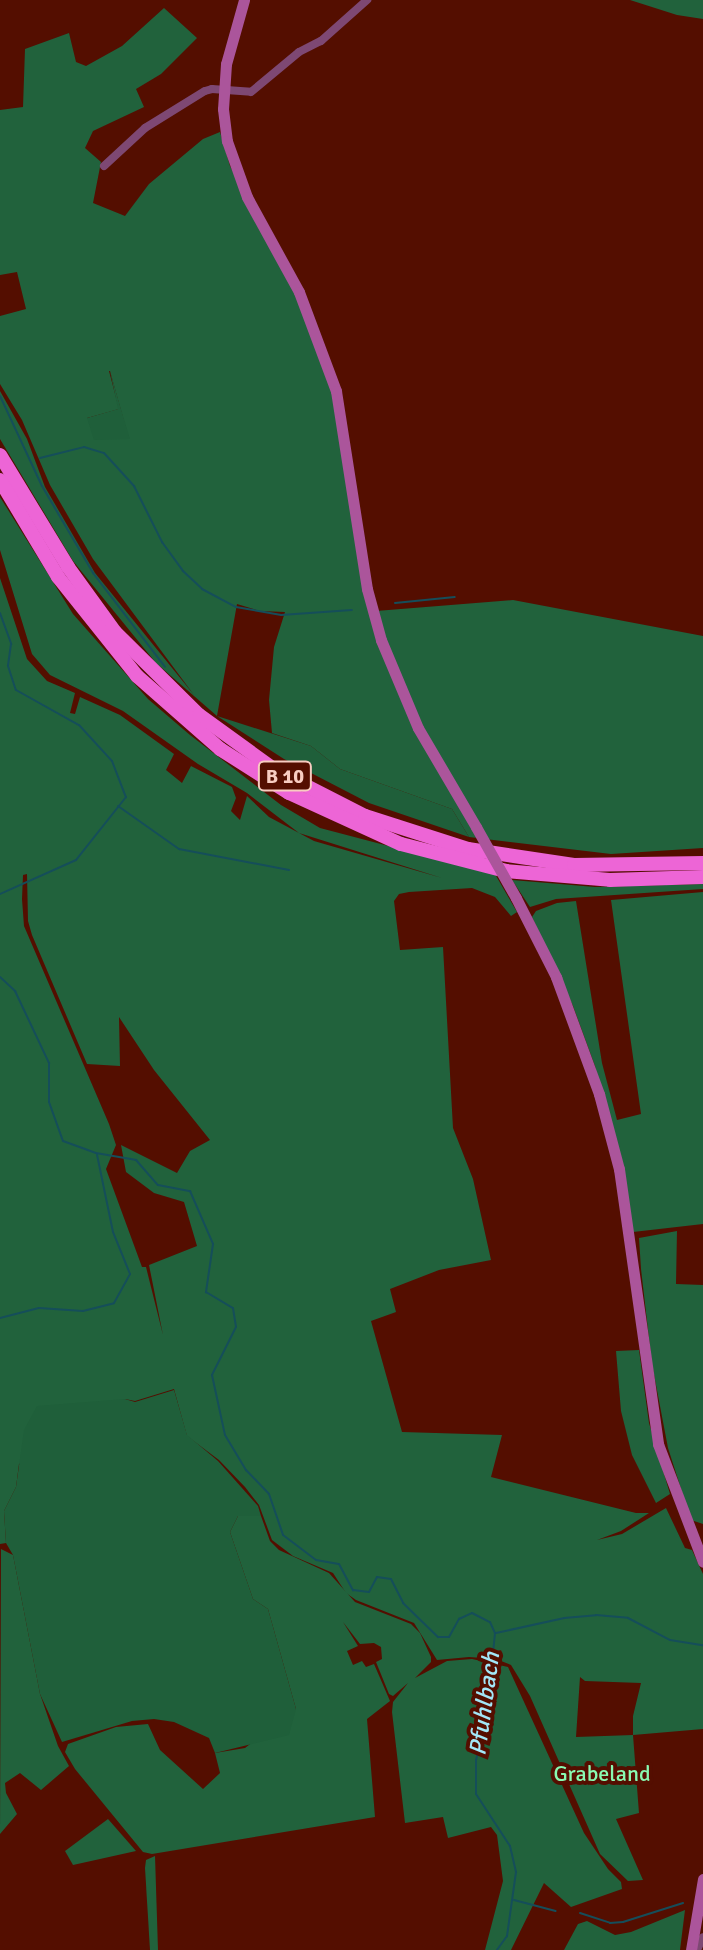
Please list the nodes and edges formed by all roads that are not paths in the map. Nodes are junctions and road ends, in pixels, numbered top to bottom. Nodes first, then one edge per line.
1 (244, 0) edge
2 (367, 0) edge
3 (223, 89) junction
4 (104, 166) dead end
5 (0, 455) edge
6 (0, 480) edge
7 (703, 863) edge
8 (703, 877) edge
9 (703, 1562) edge
10 (703, 1879) edge
11 (699, 1914) edge
12 (703, 1937) edge
13 (694, 1950) edge

1 - 3 street
2 - 3 street
3 - 4 street
3 - 9 street, bridge
5 - 7 highway, B 10
6 - 8 highway, B 10
10 - 11 street
11 - 13 street
12 - 13 street

